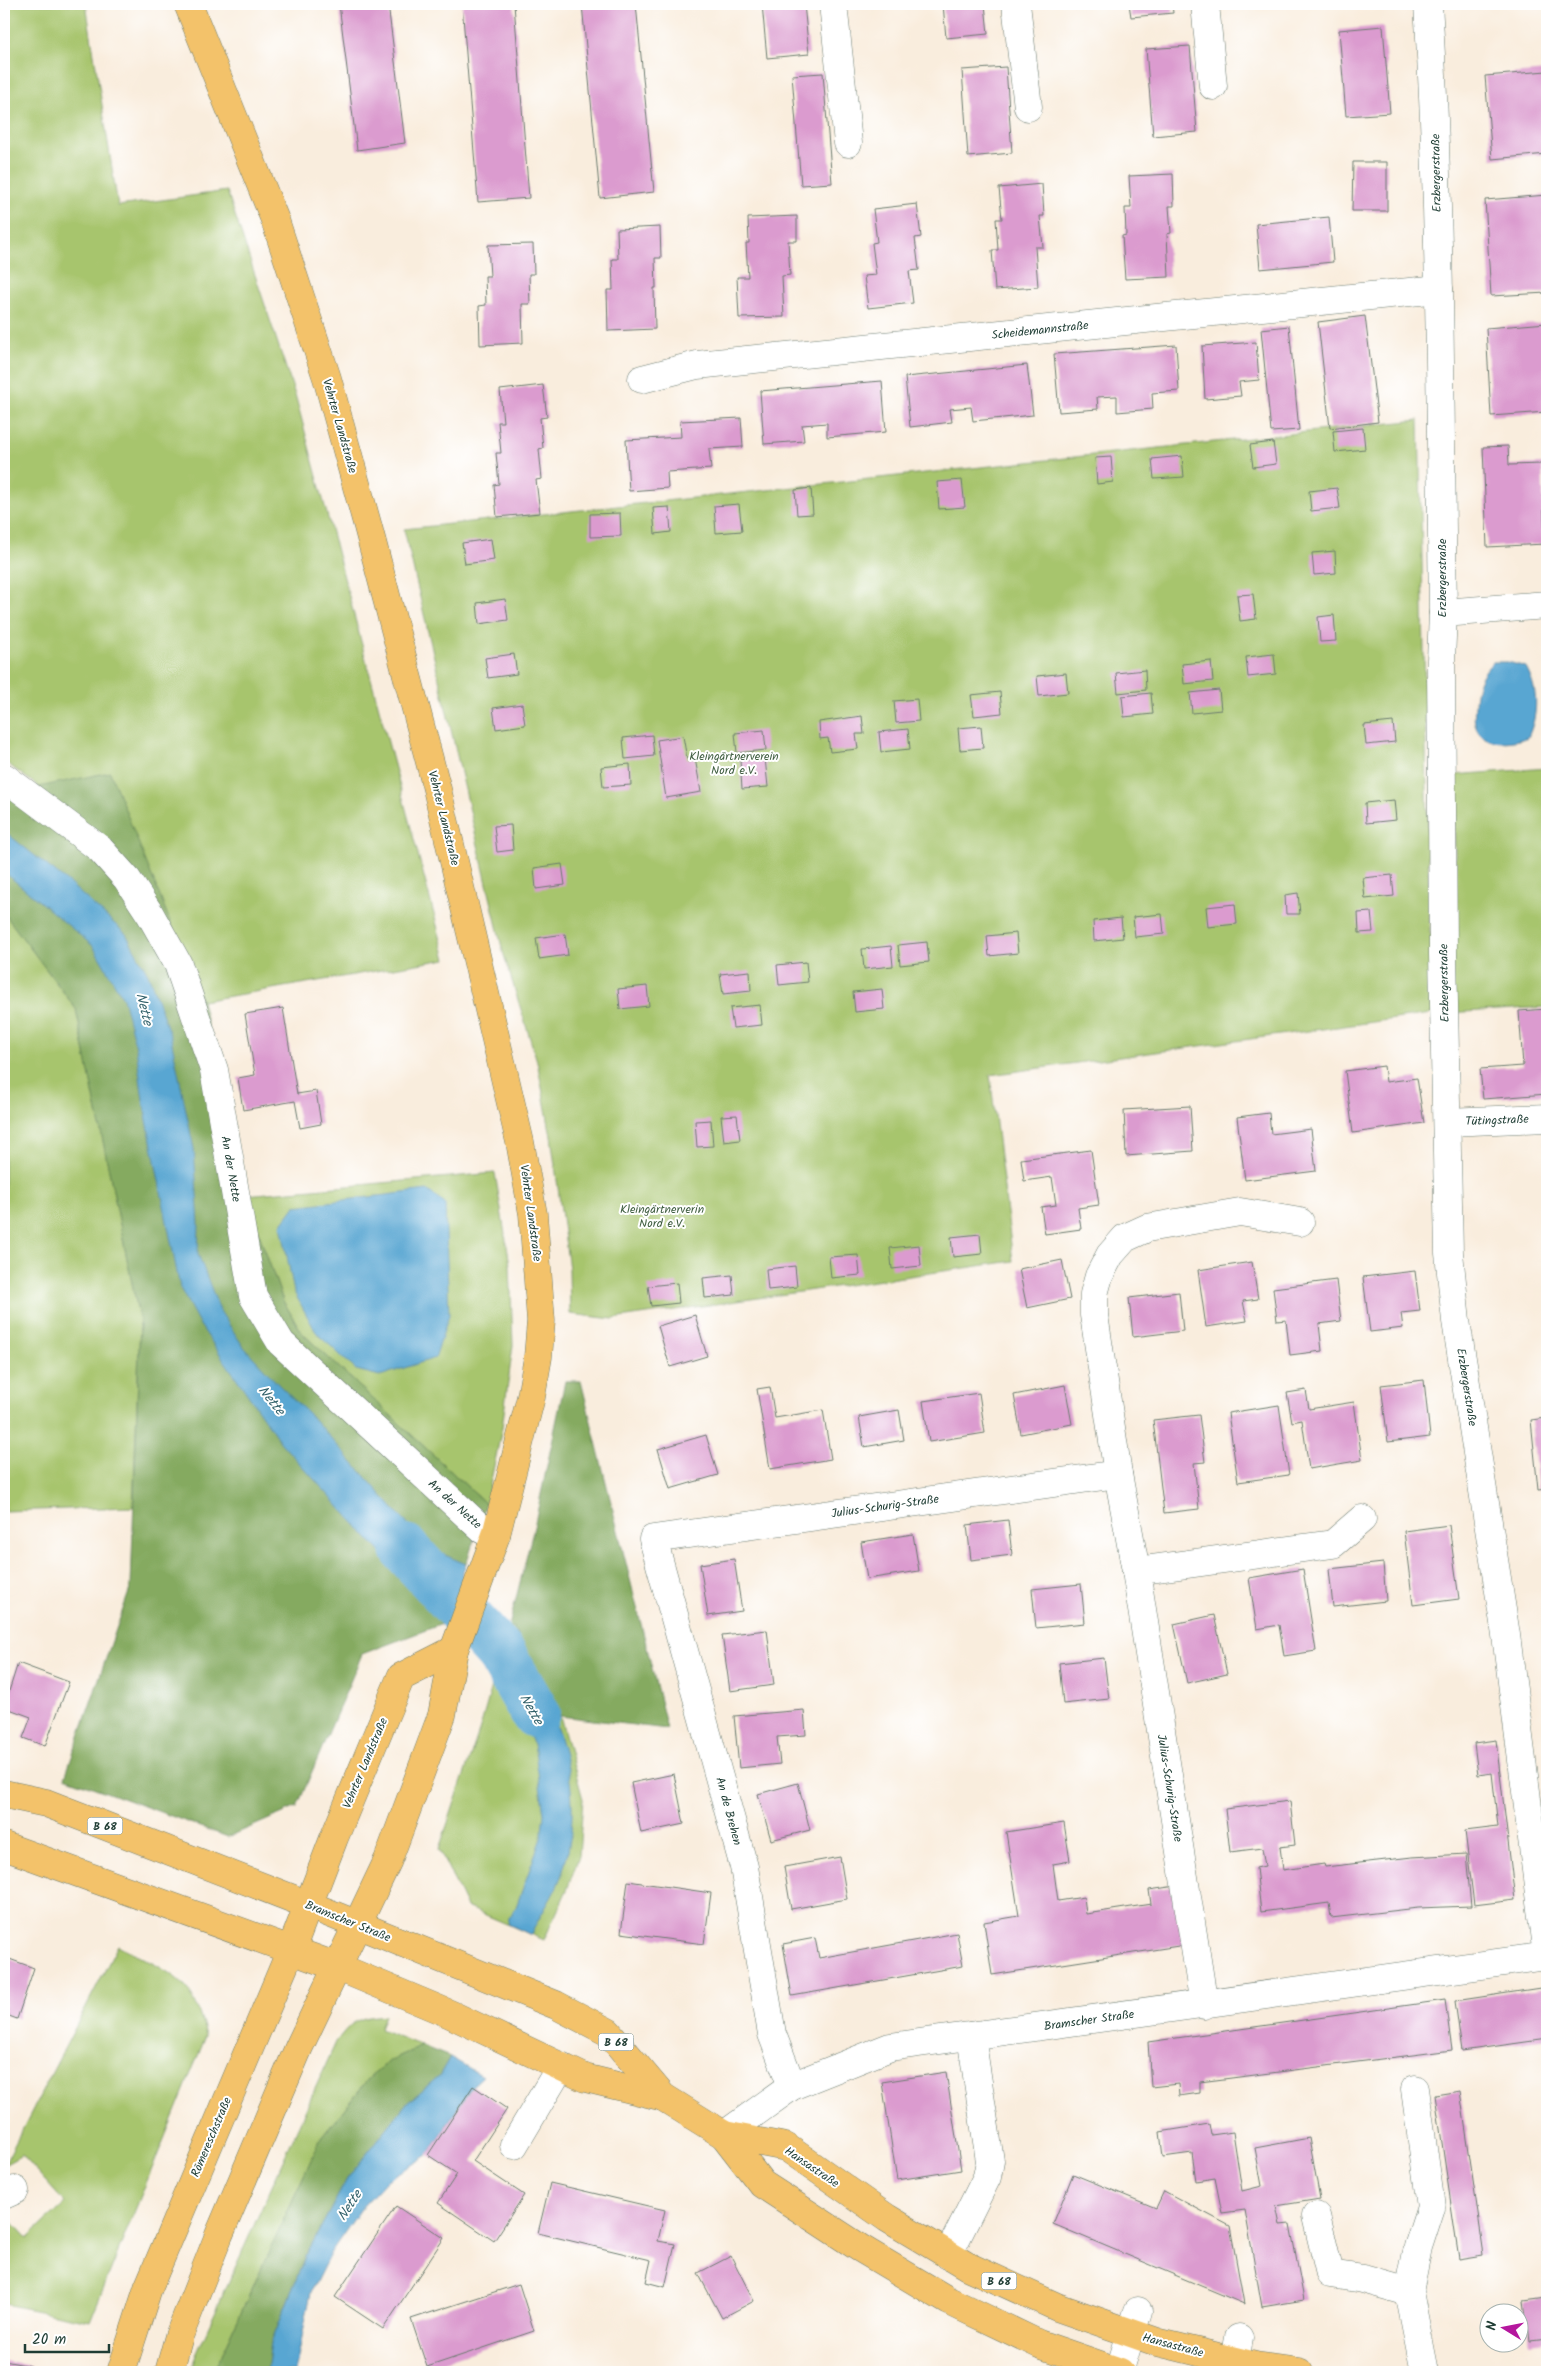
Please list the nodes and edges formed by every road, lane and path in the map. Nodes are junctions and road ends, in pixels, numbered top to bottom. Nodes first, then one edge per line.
1 (188, 4) edge
2 (833, 4) edge
3 (1016, 4) edge
4 (1205, 4) edge
5 (1428, 4) edge
6 (1213, 86) dead end
7 (1028, 107) dead end
8 (848, 143) dead end
9 (1439, 289) junction
10 (642, 379) dead end
11 (1547, 605) edge
12 (1443, 613) junction
13 (4, 777) edge
14 (1547, 1118) edge
15 (1447, 1122) junction
16 (1300, 1222) dead end
17 (1118, 1474) junction
18 (1362, 1519) dead end
19 (496, 1535) junction
20 (653, 1539) joint
21 (1136, 1571) junction
22 (456, 1644) junction
23 (4, 1794) edge
24 (4, 1846) edge
25 (309, 1905) junction
26 (358, 1924) junction
27 (291, 1950) junction
28 (1547, 1956) edge
29 (338, 1967) junction
30 (1204, 2005) junction
31 (971, 2036) junction
32 (561, 2066) junction
33 (792, 2086) junction
34 (1415, 2089) dead end
35 (663, 2097) junction
36 (724, 2135) junction
37 (514, 2145) dead end
38 (1316, 2216) dead end
39 (948, 2255) junction
40 (1409, 2292) junction
41 (1135, 2322) junction
42 (1236, 2357) edge
43 (121, 2372) edge
44 (169, 2372) edge
45 (1119, 2372) edge
46 (1299, 2372) edge
47 (1425, 2372) edge

1 - 19 main road, Vehrter Landstraße
2 - 8 street
3 - 7 street
4 - 6 street
5 - 9 street, Erzbergerstraße
9 - 10 street, Scheidemannstraße
9 - 12 street, Erzbergerstraße
11 - 12 street
12 - 15 street, Erzbergerstraße
13 - 19 street, An der Nette
14 - 15 street, Tütingstraße
15 - 28 street, Erzbergerstraße
16 - 17 street, Julius-Schurig-Straße
17 - 20 street, Julius-Schurig-Straße
17 - 21 street, Julius-Schurig-Straße
18 - 21 street
19 - 22 main road, Vehrter Landstraße
20 - 33 street, An de Brehen
21 - 30 street, Julius-Schurig-Straße
22 - 25 main road, Vehrter Landstraße
22 - 26 main road, Vehrter Landstraße
23 - 25 main road, Bramscher Straße / B 68
24 - 27 main road, Bramscher Straße / B 68
25 - 26 main road, Bramscher Straße / B 68
25 - 27 main road, Römereschstraße
26 - 29 main road
26 - 35 main road, Bramscher Straße / B 68
27 - 29 main road, Bramscher Straße / B 68
27 - 43 main road, Römereschstraße
28 - 30 street, Bramscher Straße
29 - 32 main road, Bramscher Straße / B 68
29 - 44 main road
30 - 31 street, Bramscher Straße
31 - 33 street, Bramscher Straße
31 - 39 street
32 - 35 main road, Bramscher Straße / B 68
32 - 37 street
33 - 36 street, Bramscher Straße
34 - 40 street
35 - 36 main road, Bramscher Straße / B 68
36 - 39 main road, Hansastraße / B 68
36 - 45 main road, B 68
38 - 40 street
39 - 41 main road, Hansastraße / B 68
40 - 47 street
41 - 42 main road, Hansastraße / B 68
41 - 45 street
42 - 46 main road, Hansastraße / B 68

